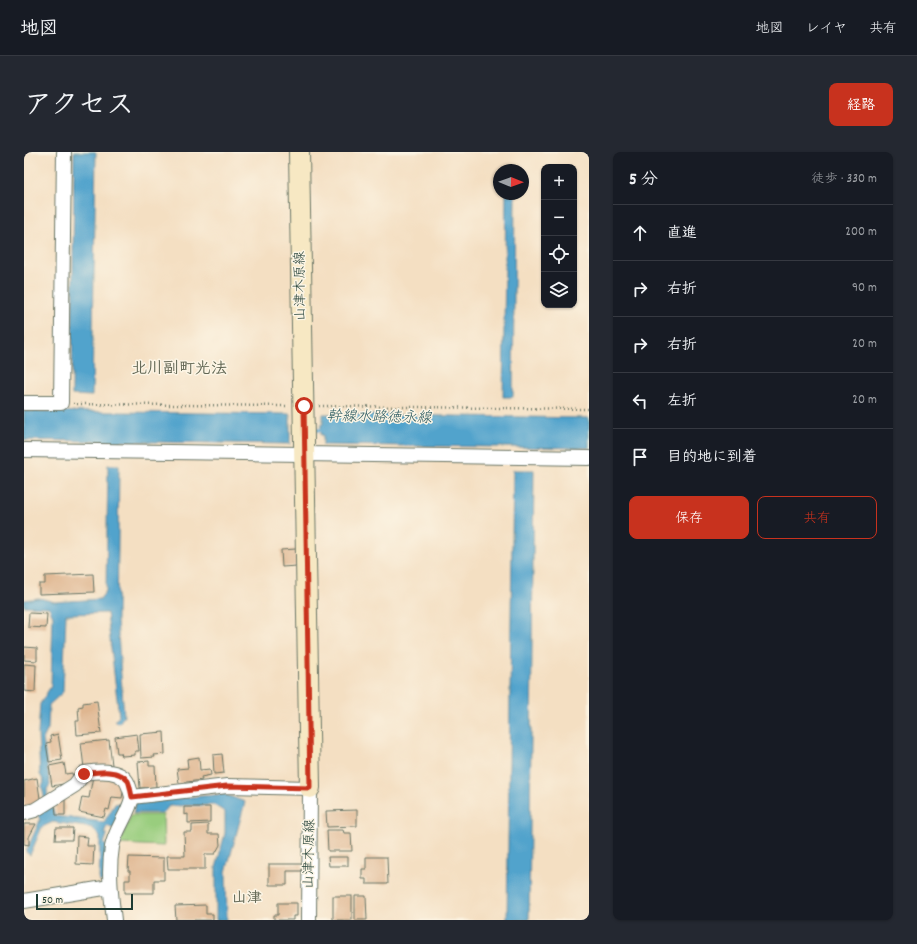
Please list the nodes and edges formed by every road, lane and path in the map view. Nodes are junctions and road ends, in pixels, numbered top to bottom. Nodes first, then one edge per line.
1 (64, 152) edge
2 (299, 152) edge
3 (24, 403) edge
4 (61, 403) junction
5 (589, 409) edge
6 (304, 430) junction
7 (24, 450) edge
8 (589, 458) edge
9 (310, 788) junction
10 (132, 797) junction
11 (24, 812) edge
12 (110, 887) junction
13 (24, 901) edge
14 (114, 920) edge
15 (309, 920) edge

1 - 4 street
2 - 6 street, 山津木原線
3 - 4 street
4 - 6 path
5 - 6 path
6 - 7 street
6 - 8 street
6 - 9 street, 山津木原線
9 - 10 street
9 - 15 street, 山津木原線
10 - 11 street
10 - 12 street
12 - 13 street
12 - 14 street

